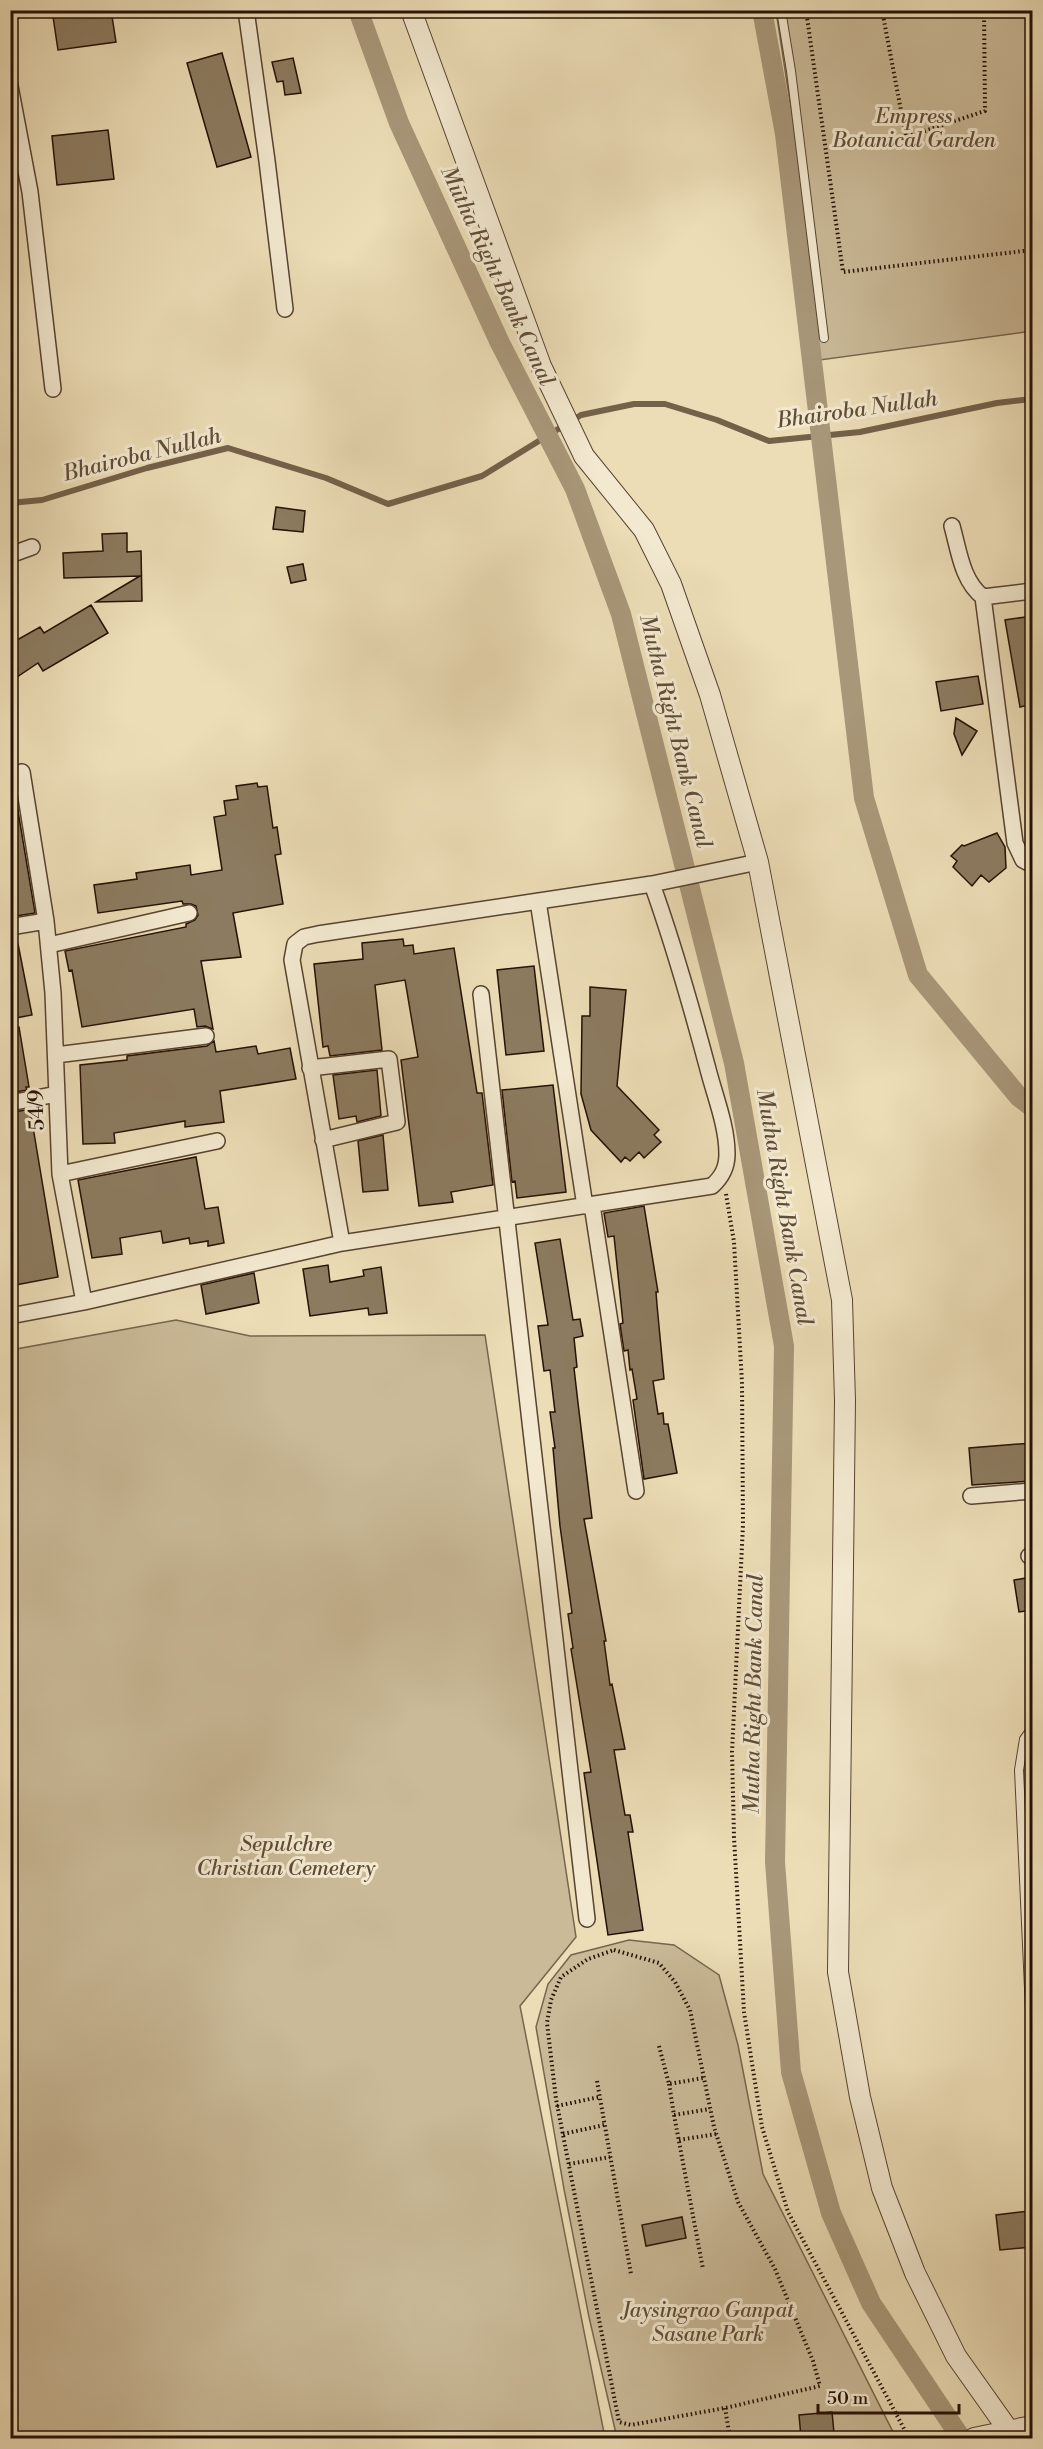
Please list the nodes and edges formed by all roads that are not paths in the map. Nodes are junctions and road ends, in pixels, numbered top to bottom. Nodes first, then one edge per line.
1 (246, 10) edge
2 (411, 10) edge
3 (781, 10) edge
4 (10, 86) edge
5 (285, 309) dead end
6 (824, 338) dead end
7 (53, 389) dead end
8 (952, 526) dead end
9 (32, 547) dead end
10 (10, 555) edge
11 (1032, 591) edge
12 (983, 597) junction
13 (22, 772) dead end
14 (758, 862) junction
15 (1032, 865) edge
16 (652, 884) junction
17 (538, 901) junction
18 (189, 913) dead end
19 (46, 921) junction
20 (10, 927) edge
21 (48, 945) junction
22 (481, 993) dead end
23 (206, 1036) dead end
24 (56, 1055) junction
25 (310, 1068) junction
26 (57, 1094) junction
27 (10, 1103) edge
28 (323, 1140) junction
29 (217, 1141) dead end
30 (60, 1174) junction
31 (589, 1206) junction
32 (507, 1216) junction
33 (342, 1243) junction
34 (84, 1302) junction
35 (10, 1316) edge
36 (636, 1491) dead end
37 (1032, 1491) edge
38 (971, 1496) dead end
39 (1032, 1728) edge
40 (587, 1919) dead end
41 (1030, 2010) dead end
42 (1032, 2426) edge
43 (1006, 2434) edge
44 (974, 2439) edge

1 - 5 street
2 - 14 street
3 - 6 lane
4 - 7 street
8 - 12 street
9 - 10 street
11 - 12 street
12 - 15 street
13 - 19 street, 54/9
14 - 16 street
14 - 43 street
16 - 17 street
16 - 31 street
17 - 25 street
17 - 31 street
18 - 21 street
19 - 20 street
19 - 21 street, 54/9
21 - 24 street, 54/9
22 - 32 street
23 - 24 street
24 - 26 street, 54/9
25 - 28 street
25 - 28 street
26 - 27 street
26 - 30 street, 54/9
28 - 33 street
29 - 30 street
30 - 34 street, 54/9
31 - 32 street
31 - 36 street
32 - 33 street
32 - 40 street
33 - 34 street
34 - 35 street
37 - 38 street
39 - 41 lane
42 - 43 street
43 - 44 street

